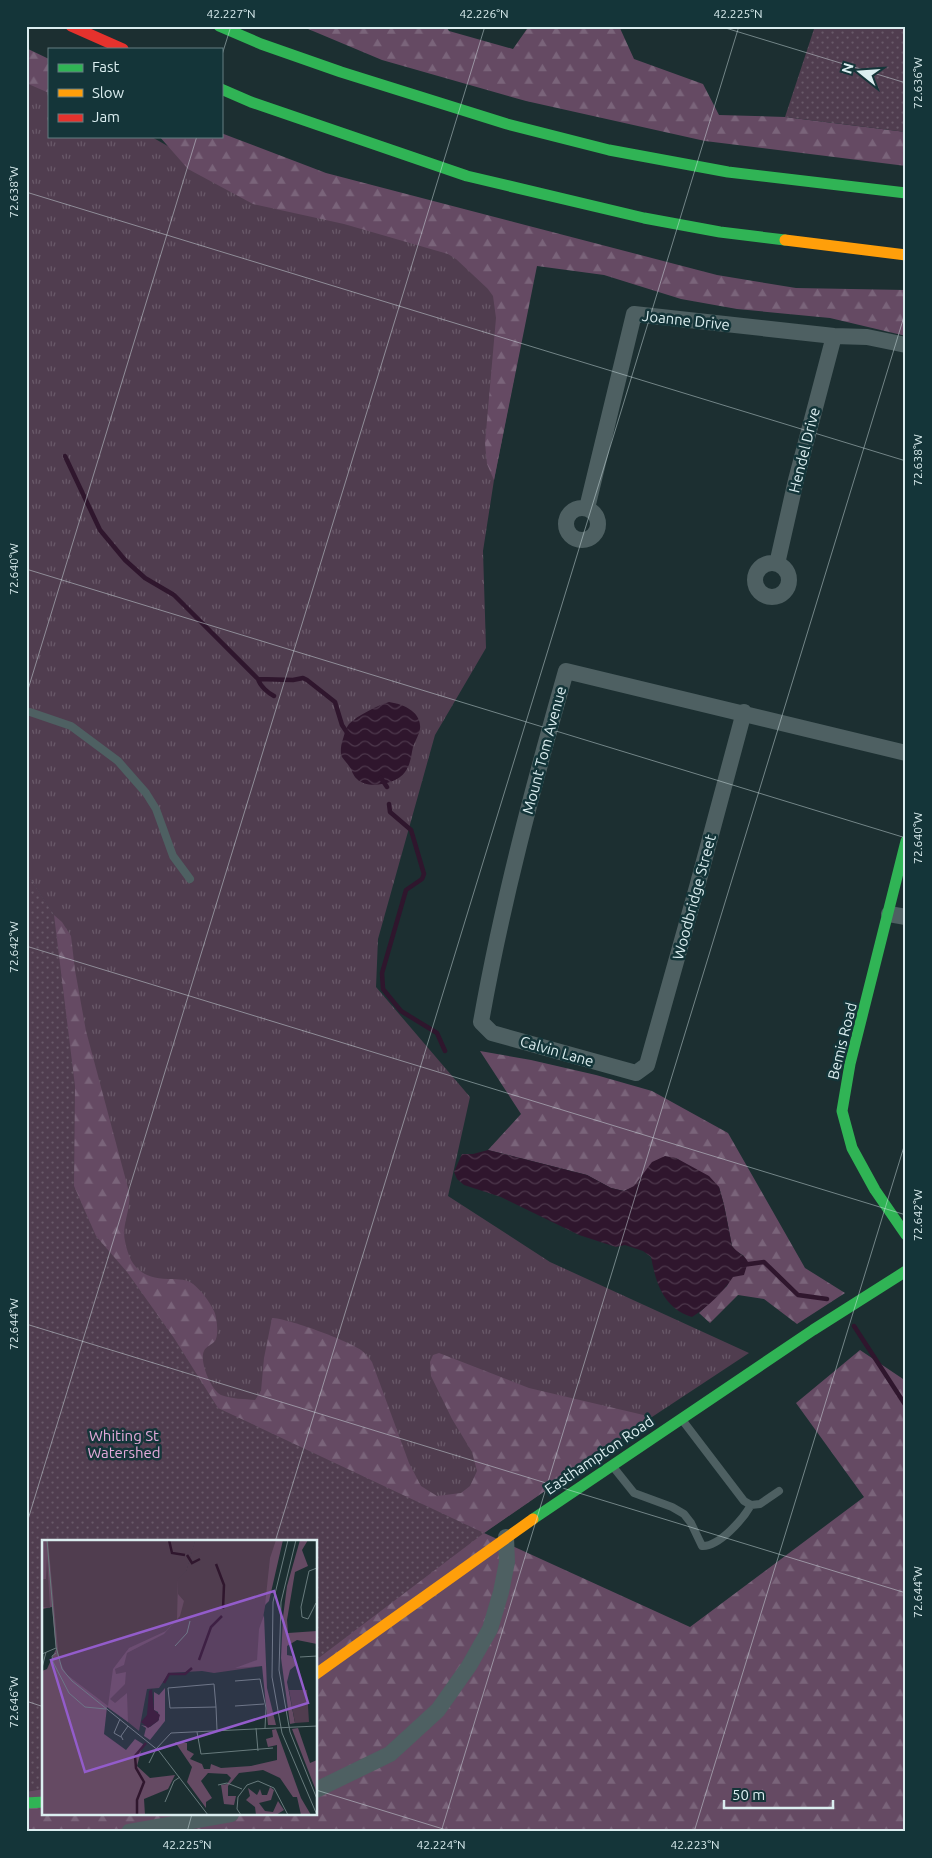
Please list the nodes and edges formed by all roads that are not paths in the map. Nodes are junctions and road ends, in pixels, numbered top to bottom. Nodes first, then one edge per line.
1 (70, 26) edge
2 (219, 26) edge
3 (121, 48) edge
4 (222, 89) edge
5 (906, 193) edge
6 (906, 255) edge
7 (834, 336) junction
8 (906, 345) edge
9 (587, 508) dead end
10 (777, 564) dead end
11 (30, 712) dead end
12 (744, 712) junction
13 (906, 753) edge
14 (906, 841) edge
15 (190, 879) dead end
16 (889, 914) junction
17 (906, 917) edge
18 (483, 1024) joint
19 (633, 1072) joint
20 (906, 1235) edge
21 (906, 1271) edge
22 (680, 1418) junction
23 (611, 1465) junction
24 (779, 1491) dead end
25 (751, 1506) junction
26 (506, 1538) junction
27 (318, 1673) edge
28 (318, 1789) edge
29 (42, 1802) edge
30 (26, 1803) edge
31 (220, 1816) edge
32 (129, 1832) edge

1 - 3 main road
2 - 5 main road
4 - 6 main road
7 - 8 street, Joanne Drive
7 - 9 street, Joanne Drive
7 - 10 street, Hendel Drive
11 - 15 lane
12 - 13 street, Mount Tom Avenue
12 - 18 street, Mount Tom Avenue
12 - 19 street, Woodbridge Street
14 - 16 main road, Bemis Road
16 - 17 street
16 - 20 main road, Bemis Road
18 - 19 street, Calvin Lane
21 - 22 main road, Easthampton Road
22 - 23 main road, Easthampton Road
22 - 25 lane
23 - 25 lane
23 - 26 main road, Easthampton Road
24 - 25 lane
26 - 27 main road, Easthampton Road
26 - 28 street
29 - 30 main road
31 - 32 street

